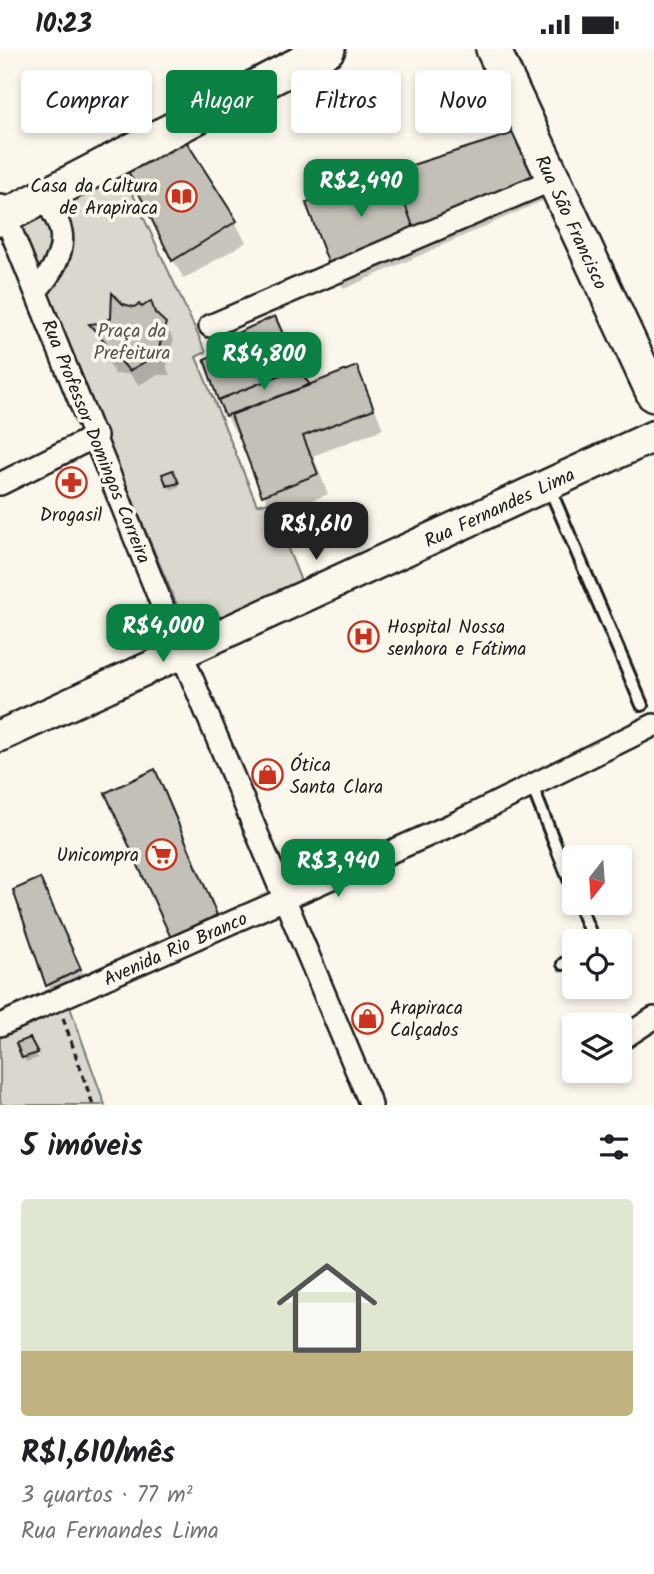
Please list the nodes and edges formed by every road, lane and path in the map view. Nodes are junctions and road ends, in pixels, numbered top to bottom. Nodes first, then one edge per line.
1 (328, 49) edge
2 (493, 49) edge
3 (552, 180) junction
4 (44, 197) junction
5 (2, 213) edge
6 (36, 291) junction
7 (211, 326) dead end
8 (654, 395) edge
9 (96, 436) junction
10 (654, 436) edge
11 (0, 484) edge
12 (548, 485) junction
13 (181, 652) junction
14 (642, 705) dead end
15 (654, 725) edge
16 (0, 736) edge
17 (532, 786) junction
18 (562, 862) edge
19 (286, 899) junction
20 (57, 1000) junction
21 (654, 1018) edge
22 (0, 1025) edge
23 (632, 1032) edge
24 (93, 1105) edge
25 (371, 1105) edge

1 - 4 main road
2 - 3 main road, Rua São Francisco
3 - 7 street
3 - 8 main road, Rua São Francisco
4 - 5 main road
4 - 6 street
5 - 6 street, Rua Professor Domingos Correira
6 - 9 street, Rua Professor Domingos Correira
9 - 11 street
9 - 13 street, Rua Professor Domingos Correira
10 - 12 street, Rua Fernandes Lima
12 - 13 street, Rua Fernandes Lima
12 - 14 lane
13 - 16 street, Rua Fernandes Lima
13 - 19 street, Rua Professor Domingos Correira
15 - 17 street, Avenida Rio Branco
17 - 18 lane
17 - 19 street, Avenida Rio Branco
19 - 20 street, Avenida Rio Branco
19 - 25 street, Rua Professor Domingos Correira
20 - 22 street, Avenida Rio Branco
20 - 24 path
21 - 23 street

